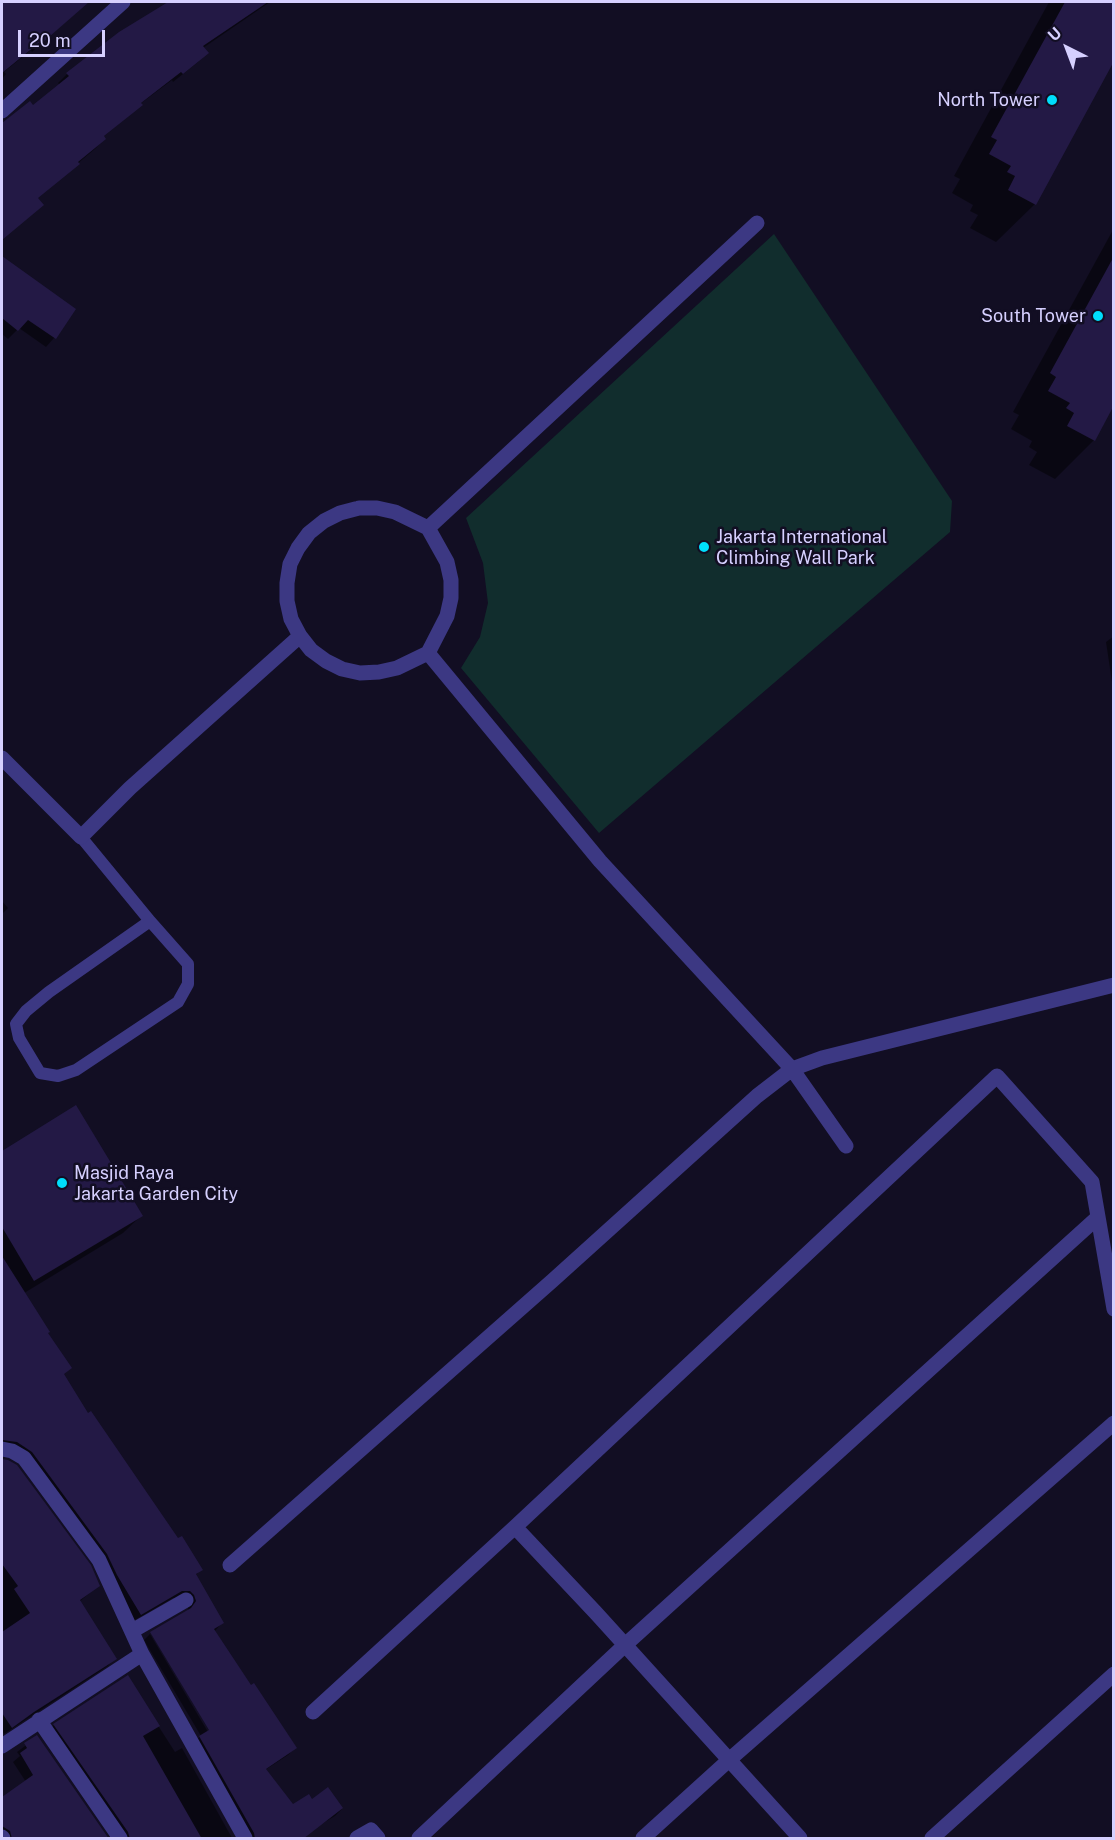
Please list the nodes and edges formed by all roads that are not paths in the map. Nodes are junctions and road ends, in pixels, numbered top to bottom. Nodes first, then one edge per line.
1 (123, 2) edge
2 (2, 111) edge
3 (758, 223) dead end
4 (428, 528) junction
5 (300, 636) junction
6 (428, 653) junction
7 (2, 758) edge
8 (81, 837) junction
9 (150, 921) junction
10 (1113, 985) edge
11 (792, 1069) junction
12 (846, 1146) dead end
13 (1097, 1218) junction
14 (1113, 1309) edge
15 (1113, 1423) edge
16 (2, 1449) edge
17 (515, 1527) junction
18 (230, 1565) dead end
19 (186, 1600) dead end
20 (132, 1631) junction
21 (625, 1645) junction
22 (142, 1654) junction
23 (1113, 1674) edge
24 (313, 1712) dead end
25 (39, 1720) junction
26 (2, 1746) edge
27 (729, 1760) junction
28 (120, 1839) edge
29 (245, 1839) edge
30 (357, 1839) edge
31 (378, 1839) edge
32 (419, 1839) edge
33 (643, 1839) edge
34 (800, 1839) edge
35 (932, 1839) edge

1 - 2 street
3 - 4 street
4 - 5 street
4 - 6 street
5 - 6 street
5 - 8 street
6 - 11 street
7 - 8 street
8 - 9 lane
9 - 9 lane
10 - 11 street
11 - 12 street
11 - 18 street
13 - 14 street
13 - 17 street
13 - 21 street
15 - 27 street
16 - 20 street
17 - 21 street
17 - 24 street
19 - 20 street
20 - 22 street
21 - 27 street
21 - 32 street
22 - 25 street
22 - 29 street
23 - 35 street
25 - 26 street
25 - 28 street
27 - 33 street
27 - 34 street
30 - 31 street

